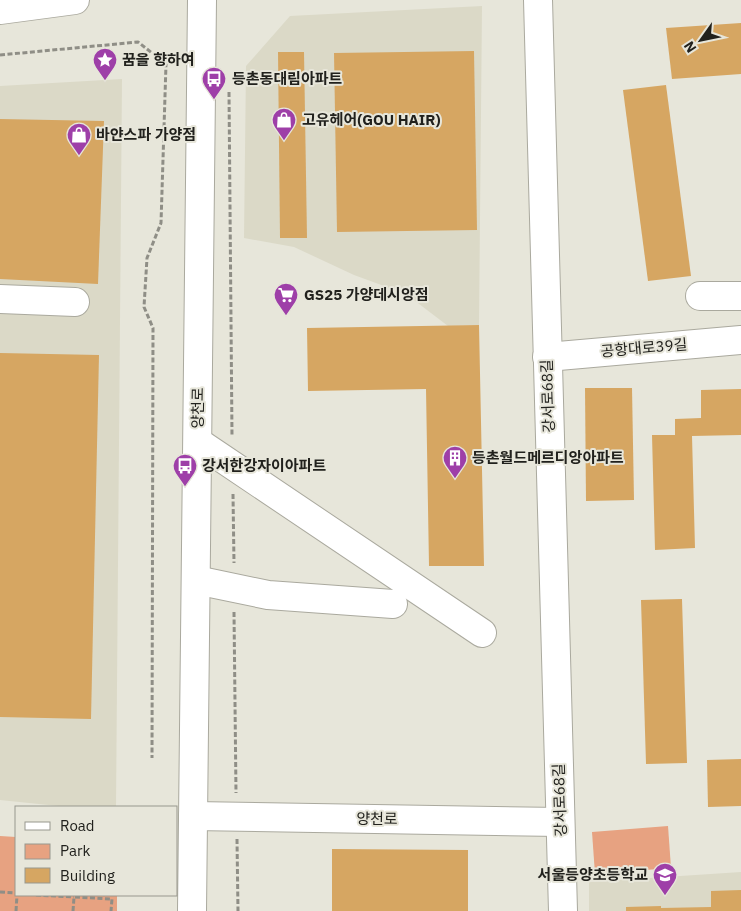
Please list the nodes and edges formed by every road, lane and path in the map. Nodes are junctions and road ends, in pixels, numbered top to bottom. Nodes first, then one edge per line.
1 (68, 0) edge
2 (202, 0) edge
3 (538, 0) edge
4 (0, 10) edge
5 (0, 55) edge
6 (229, 92) dead end
7 (700, 296) dead end
8 (741, 296) edge
9 (0, 299) edge
10 (76, 302) dead end
11 (741, 340) edge
12 (547, 357) junction
13 (198, 442) junction
14 (232, 466) junction
15 (196, 580) junction
16 (234, 588) junction
17 (393, 604) dead end
18 (482, 633) dead end
19 (152, 758) dead end
20 (193, 816) junction
21 (236, 817) junction
22 (560, 822) junction
23 (0, 892) edge
24 (15, 894) edge
25 (16, 896) edge
26 (55, 896) edge
27 (74, 897) junction
28 (16, 911) edge
29 (73, 911) edge
30 (112, 911) edge
31 (192, 911) edge
32 (238, 911) edge
33 (563, 911) edge

1 - 4 street
2 - 13 street, 양천로
3 - 12 street, 강서로68길
5 - 19 path
6 - 14 path
7 - 8 street
9 - 10 street
11 - 12 street, 공항대로39길
12 - 22 street, 강서로68길
13 - 14 street
13 - 15 street, 양천로
14 - 16 path
14 - 18 street
15 - 16 street
15 - 20 street, 양천로
16 - 17 street
16 - 21 path
20 - 21 street, 양천로
20 - 31 street, 양천로
21 - 22 street, 양천로
21 - 32 path
22 - 33 street, 강서로68길
23 - 24 path
25 - 28 path
26 - 27 path
27 - 29 path
27 - 30 path

